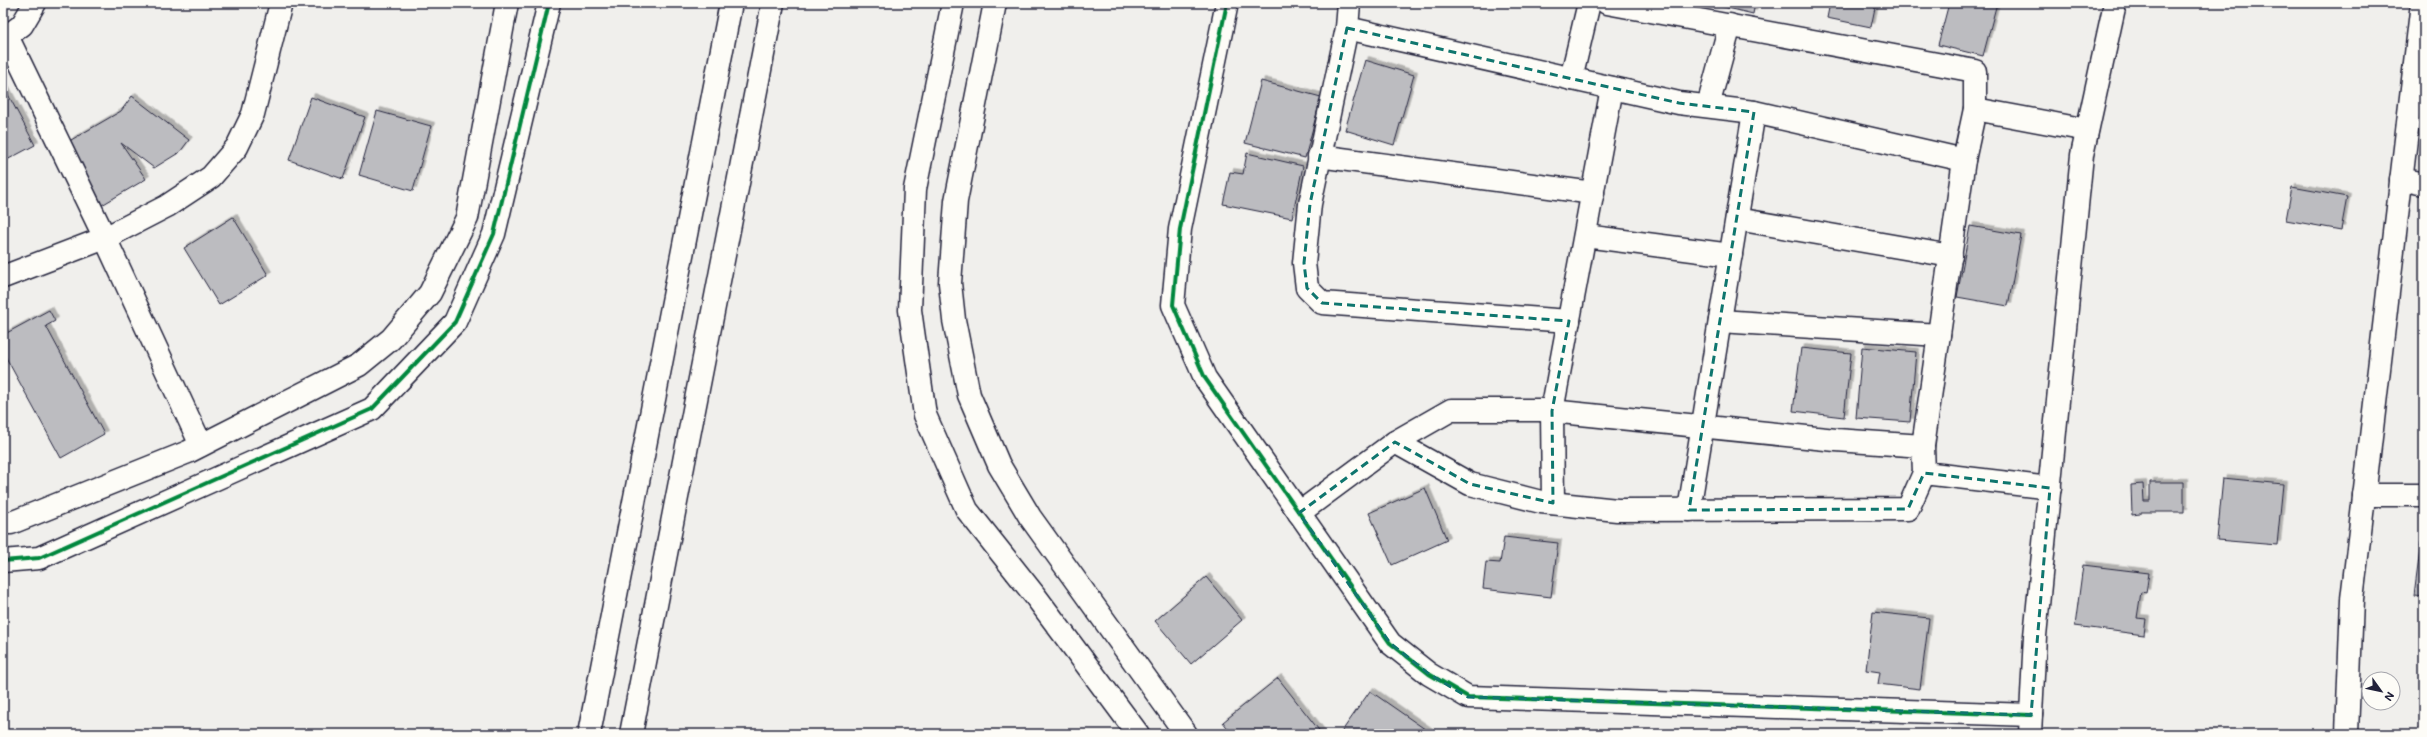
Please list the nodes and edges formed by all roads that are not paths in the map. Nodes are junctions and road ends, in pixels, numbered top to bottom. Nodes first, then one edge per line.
1 (35, 3) edge
2 (281, 3) edge
3 (508, 3) edge
4 (549, 3) edge
5 (731, 3) edge
6 (773, 3) edge
7 (953, 3) edge
8 (995, 3) edge
9 (1227, 3) edge
10 (1349, 3) edge
11 (1589, 3) edge
12 (1607, 3) edge
13 (2115, 3) edge
14 (2422, 3) edge
15 (1667, 8) edge
16 (1730, 25) junction
17 (1347, 28) junction
18 (5, 38) edge
19 (1571, 79) junction
20 (1612, 88) junction
21 (1708, 106) junction
22 (1975, 110) junction
23 (1754, 112) junction
24 (2086, 130) junction
25 (1319, 156) junction
26 (1964, 160) junction
27 (2401, 179) junction
28 (2424, 184) edge
29 (1593, 193) junction
30 (1737, 219) junction
31 (1585, 236) junction
32 (105, 238) junction
33 (1731, 255) junction
34 (1951, 256) junction
35 (3, 277) edge
36 (1569, 321) junction
37 (1720, 321) junction
38 (1939, 335) junction
39 (1552, 411) junction
40 (1703, 426) junction
41 (1395, 442) junction
42 (201, 445) junction
43 (1923, 446) junction
44 (1924, 473) junction
45 (2050, 488) junction
46 (2364, 495) junction
47 (2424, 495) edge
48 (1553, 503) junction
49 (1689, 510) junction
50 (1299, 513) junction
51 (3, 523) edge
52 (3, 561) edge
53 (2031, 724) edge
54 (589, 734) edge
55 (632, 734) edge
56 (1138, 734) edge
57 (1186, 734) edge
58 (2347, 734) edge

1 - 18 street
2 - 32 street
3 - 42 street
4 - 52 street
5 - 54 street
6 - 55 street
7 - 56 street
8 - 57 street
9 - 50 street
10 - 17 street
11 - 19 street
12 - 15 street
13 - 24 street
14 - 27 street
15 - 16 street
16 - 21 street
16 - 22 street
17 - 19 street
17 - 25 street
18 - 32 street
19 - 20 street
20 - 21 street
20 - 29 street
21 - 23 street
22 - 24 street
22 - 26 street
23 - 26 street
23 - 30 street
24 - 45 street
25 - 29 street
25 - 36 street
26 - 34 street
27 - 28 street
27 - 46 street
29 - 31 street
30 - 33 street
30 - 34 street
31 - 33 street
31 - 36 street
32 - 35 street
32 - 42 street
33 - 37 street
34 - 38 street
36 - 39 street
37 - 38 street
37 - 40 street
38 - 43 street
39 - 40 street
39 - 41 street
39 - 48 street
40 - 43 street
40 - 49 street
41 - 48 street
41 - 50 street
42 - 51 street
43 - 44 street
44 - 45 street
44 - 49 street
45 - 53 street
46 - 47 street
46 - 58 street
48 - 49 street
50 - 53 street

